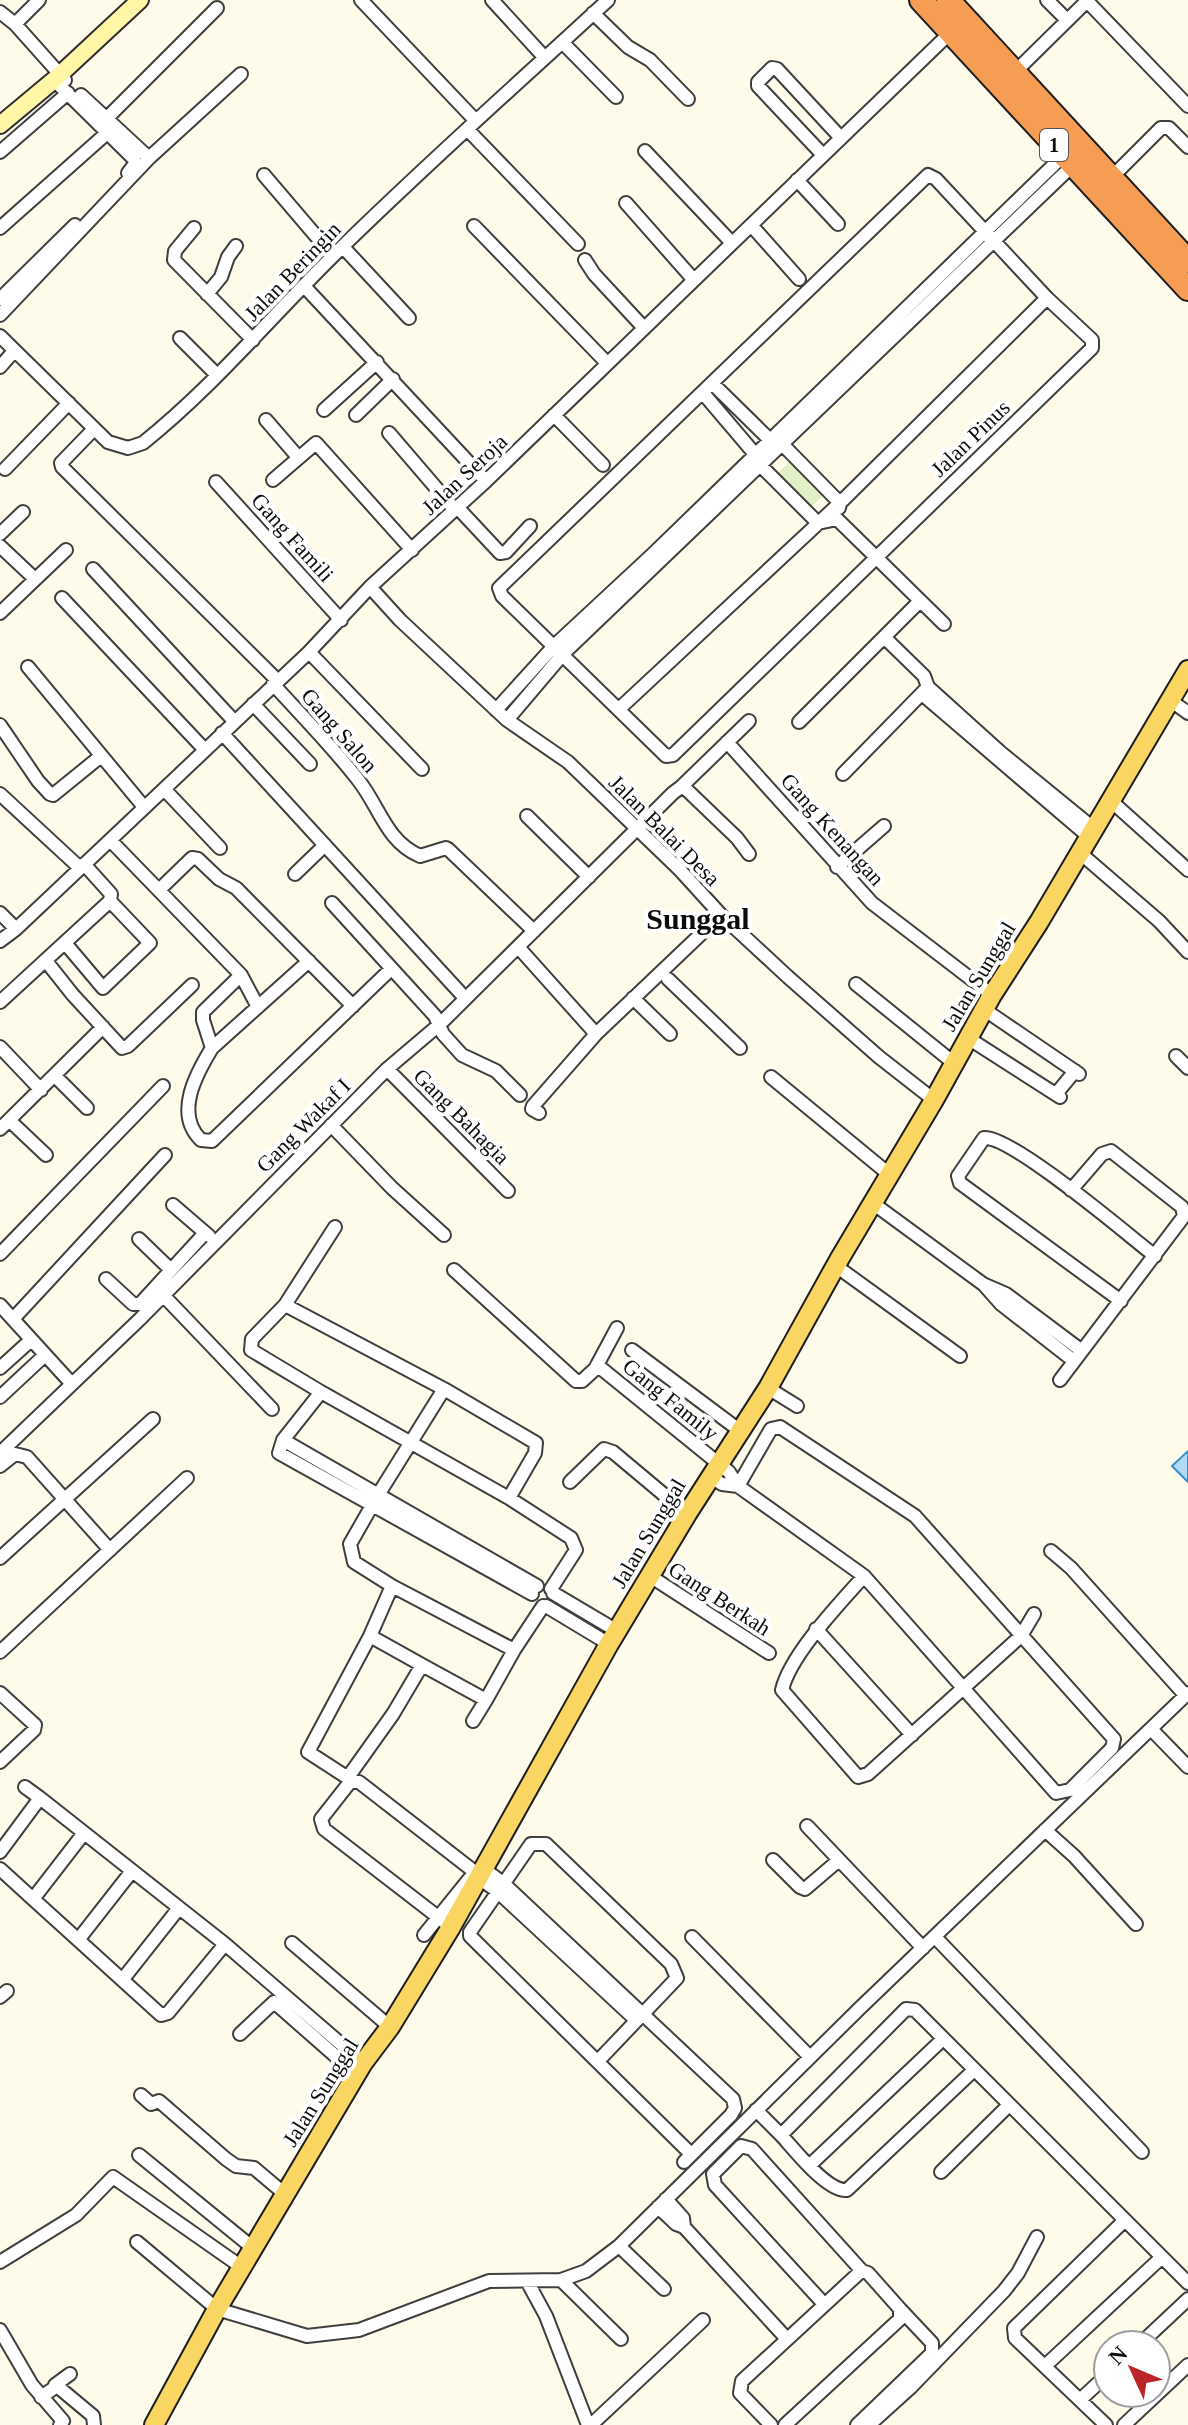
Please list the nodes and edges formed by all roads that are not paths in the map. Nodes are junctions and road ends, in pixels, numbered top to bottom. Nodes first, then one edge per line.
1 (4, 0) edge
2 (39, 0) edge
3 (140, 0) edge
4 (361, 0) edge
5 (492, 0) edge
6 (608, 0) edge
7 (921, 0) edge
8 (948, 0) edge
9 (1047, 0) edge
10 (1088, 0) edge
11 (0, 4) edge
12 (217, 8) dead end
13 (0, 12) edge
14 (593, 13) junction
15 (1067, 20) junction
16 (15, 24) junction
17 (951, 32) junction
18 (563, 43) junction
19 (545, 58) junction
20 (1014, 73) junction
21 (241, 74) dead end
22 (57, 77) junction
23 (68, 93) junction
24 (616, 97) dead end
25 (688, 99) dead end
26 (1188, 106) edge
27 (0, 125) edge
28 (471, 125) junction
29 (106, 126) junction
30 (841, 138) junction
31 (1188, 146) edge
32 (645, 151) dead end
33 (0, 152) edge
34 (823, 155) junction
35 (149, 158) junction
36 (1061, 167) junction
37 (264, 175) dead end
38 (1112, 177) junction
39 (797, 180) junction
40 (626, 203) dead end
41 (838, 224) dead end
42 (751, 225) junction
43 (474, 226) dead end
44 (0, 228) edge
45 (194, 228) dead end
46 (989, 236) junction
47 (732, 243) junction
48 (578, 244) dead end
49 (236, 246) dead end
50 (338, 251) junction
51 (585, 260) dead end
52 (1188, 261) edge
53 (693, 279) junction
54 (799, 279) dead end
55 (304, 286) junction
56 (1188, 289) edge
57 (207, 294) junction
58 (1047, 298) junction
59 (0, 299) edge
60 (0, 315) edge
61 (409, 318) dead end
62 (644, 328) junction
63 (0, 336) edge
64 (180, 338) dead end
65 (253, 340) junction
66 (14, 351) junction
67 (377, 362) junction
68 (607, 363) junction
69 (0, 367) edge
70 (217, 375) junction
71 (393, 379) junction
72 (707, 388) junction
73 (69, 403) junction
74 (324, 410) dead end
75 (356, 415) dead end
76 (554, 415) junction
77 (266, 420) dead end
78 (94, 429) junction
79 (389, 433) dead end
80 (775, 441) junction
81 (298, 457) junction
82 (757, 459) junction
83 (603, 465) dead end
84 (5, 469) dead end
85 (273, 480) dead end
86 (486, 481) junction
87 (216, 482) dead end
88 (840, 503) junction
89 (456, 508) junction
90 (23, 512) dead end
91 (837, 519) junction
92 (818, 523) junction
93 (3, 525) edge
94 (530, 526) dead end
95 (0, 546) edge
96 (66, 550) dead end
97 (412, 550) junction
98 (875, 557) junction
99 (93, 569) dead end
100 (35, 579) junction
101 (370, 587) junction
102 (62, 598) dead end
103 (919, 602) junction
104 (0, 613) edge
105 (341, 620) junction
106 (944, 624) dead end
107 (884, 637) junction
108 (558, 650) junction
109 (309, 652) junction
110 (28, 667) dead end
111 (1188, 670) edge
112 (276, 683) junction
113 (925, 691) junction
114 (1170, 700) junction
115 (253, 704) junction
116 (619, 709) junction
117 (496, 710) junction
118 (1188, 713) edge
119 (507, 720) junction
120 (234, 721) junction
121 (749, 721) dead end
122 (799, 722) dead end
123 (0, 725) edge
124 (222, 733) junction
125 (727, 742) junction
126 (205, 750) junction
127 (101, 756) junction
128 (310, 764) dead end
129 (422, 769) dead end
130 (843, 774) dead end
131 (681, 787) junction
132 (164, 789) junction
133 (0, 794) edge
134 (1110, 800) junction
135 (144, 807) junction
136 (527, 816) dead end
137 (884, 826) dead end
138 (636, 829) junction
139 (1087, 839) junction
140 (110, 840) junction
141 (325, 845) junction
142 (220, 848) dead end
143 (749, 854) dead end
144 (82, 866) junction
145 (837, 867) junction
146 (1188, 870) edge
147 (295, 874) dead end
148 (589, 877) junction
149 (160, 889) junction
150 (110, 901) junction
151 (332, 903) dead end
152 (0, 913) edge
153 (721, 915) junction
154 (16, 929) junction
155 (534, 931) junction
156 (0, 941) edge
157 (65, 943) junction
158 (519, 948) junction
159 (1188, 952) edge
160 (46, 961) junction
161 (309, 961) junction
162 (391, 969) junction
163 (241, 975) junction
164 (668, 979) dead end
165 (856, 984) dead end
166 (192, 985) dead end
167 (465, 998) junction
168 (633, 998) junction
169 (0, 1002) edge
170 (988, 1002) junction
171 (353, 1006) junction
172 (258, 1007) junction
173 (440, 1024) junction
174 (103, 1027) junction
175 (596, 1034) junction
176 (670, 1034) dead end
177 (968, 1038) junction
178 (0, 1047) edge
179 (212, 1048) junction
180 (740, 1048) dead end
181 (1176, 1056) dead end
182 (955, 1064) junction
183 (1188, 1068) edge
184 (387, 1069) junction
185 (55, 1076) junction
186 (771, 1077) dead end
187 (163, 1086) dead end
188 (41, 1090) junction
189 (520, 1095) dead end
190 (934, 1100) junction
191 (87, 1108) dead end
192 (539, 1113) dead end
193 (5, 1124) edge
194 (331, 1125) junction
195 (46, 1155) dead end
196 (165, 1155) dead end
197 (890, 1175) junction
198 (1071, 1190) junction
199 (508, 1191) dead end
200 (173, 1205) dead end
201 (872, 1207) junction
202 (335, 1227) dead end
203 (444, 1235) dead end
204 (210, 1237) junction
205 (139, 1239) dead end
206 (0, 1254) edge
207 (1155, 1256) junction
208 (836, 1266) junction
209 (171, 1270) junction
210 (454, 1270) dead end
211 (106, 1279) dead end
212 (162, 1294) junction
213 (1121, 1301) junction
214 (0, 1305) edge
215 (285, 1305) junction
216 (13, 1319) junction
217 (617, 1328) dead end
218 (31, 1340) junction
219 (632, 1350) dead end
220 (45, 1355) junction
221 (960, 1356) dead end
222 (1078, 1356) junction
223 (597, 1365) junction
224 (0, 1368) edge
225 (1060, 1380) dead end
226 (71, 1383) junction
227 (768, 1388) junction
228 (444, 1389) junction
229 (321, 1392) junction
230 (0, 1397) edge
231 (797, 1406) dead end
232 (272, 1409) dead end
233 (153, 1419) dead end
234 (739, 1430) junction
235 (410, 1444) junction
236 (0, 1453) edge
237 (0, 1466) edge
238 (715, 1470) junction
239 (187, 1478) dead end
240 (570, 1482) dead end
241 (738, 1486) junction
242 (63, 1498) junction
243 (509, 1498) junction
244 (375, 1501) junction
245 (687, 1514) junction
246 (110, 1550) junction
247 (1051, 1551) dead end
248 (0, 1558) edge
249 (650, 1576) junction
250 (864, 1576) junction
251 (392, 1586) junction
252 (534, 1590) junction
253 (552, 1591) junction
254 (544, 1606) junction
255 (1034, 1614) dead end
256 (816, 1629) junction
257 (370, 1636) junction
258 (1021, 1636) junction
259 (613, 1637) junction
260 (3, 1645) edge
261 (514, 1650) junction
262 (769, 1653) dead end
263 (422, 1665) junction
264 (964, 1690) junction
265 (0, 1693) edge
266 (1187, 1694) edge
267 (486, 1700) junction
268 (473, 1721) dead end
269 (1151, 1729) junction
270 (912, 1735) junction
271 (0, 1762) edge
272 (1188, 1767) edge
273 (25, 1787) dead end
274 (40, 1798) junction
275 (807, 1826) dead end
276 (1045, 1830) junction
277 (84, 1833) junction
278 (0, 1852) edge
279 (773, 1860) dead end
280 (839, 1860) junction
281 (0, 1869) edge
282 (132, 1871) junction
283 (479, 1874) junction
284 (500, 1887) junction
285 (33, 1899) junction
286 (179, 1908) junction
287 (445, 1923) junction
288 (1136, 1924) dead end
289 (424, 1935) dead end
290 (692, 1937) dead end
291 (935, 1937) junction
292 (78, 1940) junction
293 (292, 1943) dead end
294 (225, 1944) junction
295 (923, 1948) junction
296 (123, 1979) junction
297 (639, 2016) junction
298 (390, 2027) junction
299 (240, 2034) dead end
300 (943, 2039) junction
301 (810, 2057) junction
302 (598, 2061) junction
303 (360, 2069) junction
304 (973, 2071) junction
305 (141, 2095) dead end
306 (1008, 2106) junction
307 (756, 2110) junction
308 (781, 2135) junction
309 (1142, 2152) dead end
310 (139, 2155) dead end
311 (809, 2166) junction
312 (941, 2172) dead end
313 (286, 2195) junction
314 (662, 2203) junction
315 (1125, 2220) junction
316 (1037, 2237) dead end
317 (137, 2242) dead end
318 (619, 2246) junction
319 (253, 2248) junction
320 (1162, 2257) junction
321 (0, 2262) edge
322 (243, 2268) junction
323 (862, 2271) junction
324 (561, 2280) junction
325 (527, 2281) junction
326 (1188, 2283) edge
327 (664, 2289) dead end
328 (1188, 2299) edge
329 (824, 2304) junction
330 (217, 2309) junction
331 (900, 2309) junction
332 (703, 2320) dead end
333 (1156, 2329) edge
334 (0, 2330) edge
335 (621, 2339) dead end
336 (787, 2339) junction
337 (1188, 2365) edge
338 (1045, 2366) junction
339 (70, 2374) dead end
340 (55, 2385) junction
341 (1092, 2389) edge
342 (41, 2397) junction
343 (1081, 2399) junction
344 (158, 2423) edge
345 (60, 2425) edge
346 (94, 2425) edge
347 (590, 2425) edge
348 (771, 2425) edge
349 (785, 2425) edge
350 (857, 2425) edge
351 (869, 2425) edge
352 (1106, 2425) edge
353 (1124, 2425) edge

1 - 11 street
2 - 16 street
3 - 22 street
4 - 28 street
5 - 19 street
6 - 14 street, Jalan Beringin
7 - 17 highway, 1
8 - 20 highway, 1
9 - 15 street
10 - 15 street
10 - 26 street
12 - 29 street
13 - 16 street
14 - 18 street, Jalan Beringin
14 - 25 street
15 - 20 street
16 - 22 street
17 - 30 street, Jalan Seroja
17 - 36 highway, 1
18 - 19 street, Jalan Beringin
18 - 24 street
19 - 28 street, Jalan Beringin
20 - 38 highway, 1
21 - 35 street
22 - 23 street
22 - 27 street
22 - 29 street
23 - 29 street
23 - 33 street
28 - 48 street
28 - 50 street, Jalan Beringin
29 - 35 street
29 - 44 street
29 - 59 street
30 - 34 street, Jalan Seroja
30 - 34 street
31 - 38 street
32 - 47 street
34 - 39 street, Jalan Seroja
35 - 60 street
36 - 46 street
36 - 56 highway, 1
37 - 50 street
38 - 52 highway, 1
39 - 41 street
39 - 42 street, Jalan Seroja
40 - 53 street
42 - 47 street, Jalan Seroja
42 - 54 street
43 - 68 street
45 - 57 street
46 - 58 street
46 - 72 street
46 - 80 street
47 - 53 street, Jalan Seroja
49 - 57 street
50 - 55 street, Jalan Beringin
50 - 61 street
51 - 62 street
53 - 62 street, Jalan Seroja
55 - 65 street, Jalan Beringin
55 - 67 street
57 - 65 street
58 - 88 street
58 - 98 street, Jalan Pinus
62 - 68 street, Jalan Seroja
63 - 66 street, Jalan Beringin
64 - 70 street
65 - 70 street, Jalan Beringin
66 - 69 street
66 - 73 street, Jalan Beringin
67 - 71 street
67 - 74 street
68 - 76 street, Jalan Seroja
70 - 78 street, Jalan Beringin
71 - 75 street
71 - 86 street
72 - 80 street
72 - 82 street
72 - 108 street
73 - 78 street, Jalan Beringin
73 - 84 street
76 - 83 street
76 - 86 street, Jalan Seroja
77 - 81 street
78 - 112 street, Gang Salon
79 - 89 street
80 - 82 street
80 - 88 street
81 - 85 street
81 - 97 street
82 - 92 street
82 - 108 street
86 - 89 street, Jalan Seroja
87 - 105 street, Gang Famili
88 - 91 street
88 - 92 street
89 - 94 street
89 - 97 street, Jalan Seroja
90 - 93 street
91 - 92 street
91 - 98 street
92 - 116 street
95 - 100 street
96 - 100 street
97 - 101 street, Jalan Seroja
98 - 103 street
98 - 116 street, Jalan Pinus
99 - 120 street
100 - 104 street
101 - 105 street, Jalan Seroja
101 - 117 street, Jalan Balai Desa
102 - 126 street
103 - 106 street
103 - 107 street
105 - 109 street, Jalan Seroja
107 - 113 street
107 - 122 street
108 - 116 street
108 - 117 street
108 - 119 street
109 - 112 street, Jalan Seroja
109 - 129 street
110 - 127 street
111 - 114 main road, Jalan Sunggal
112 - 115 street, Jalan Seroja
112 - 155 street, Gang Salon
113 - 130 street
113 - 139 street
114 - 118 street
114 - 134 main road, Jalan Sunggal
115 - 120 street, Jalan Seroja
115 - 128 street
117 - 119 street, Jalan Balai Desa
119 - 138 street, Jalan Balai Desa
120 - 124 street, Jalan Seroja
121 - 125 street, Gang Wakaf I
123 - 127 street
124 - 126 street, Jalan Seroja
124 - 141 street
125 - 131 street, Gang Wakaf I
125 - 145 street, Gang Kenangan
126 - 132 street, Jalan Seroja
127 - 135 street
131 - 138 street, Gang Wakaf I
131 - 143 street
132 - 135 street, Jalan Seroja
132 - 142 street
133 - 144 street
134 - 139 main road, Jalan Sunggal
134 - 146 street
135 - 140 street, Jalan Seroja
136 - 148 street
137 - 145 street
138 - 148 street, Gang Wakaf I
138 - 153 street, Jalan Balai Desa
139 - 159 street
139 - 170 main road, Jalan Sunggal
140 - 144 street, Jalan Seroja
140 - 149 street
141 - 147 street
141 - 167 street
144 - 150 street
144 - 154 street, Jalan Seroja
145 - 170 street, Gang Kenangan
148 - 155 street, Gang Wakaf I
149 - 161 street
149 - 163 street
150 - 157 street
150 - 157 street
151 - 162 street
152 - 154 street
153 - 168 street
153 - 190 street, Jalan Balai Desa
154 - 156 street, Jalan Seroja
155 - 158 street, Gang Wakaf I
157 - 160 street
158 - 167 street, Gang Wakaf I
158 - 175 street
160 - 169 street
160 - 174 street
161 - 171 street
161 - 172 street
162 - 171 street
162 - 173 street
163 - 172 street
163 - 179 street
164 - 180 street
165 - 182 street
166 - 174 street
167 - 173 street, Gang Wakaf I
168 - 175 street
168 - 176 street
170 - 177 main road, Jalan Sunggal
170 - 177 street, Gang Kenangan
171 - 179 street
172 - 179 street
173 - 184 street, Gang Wakaf I
173 - 189 street
174 - 185 street
175 - 192 street
177 - 182 main road, Jalan Sunggal
178 - 188 street
181 - 183 street
182 - 190 main road, Jalan Sunggal
184 - 194 street, Gang Wakaf I
184 - 199 street, Gang Bahagia
185 - 188 street
185 - 191 street
186 - 197 street
187 - 206 street
188 - 193 street
190 - 197 main road, Jalan Sunggal
193 - 195 street
194 - 203 street
194 - 204 street, Gang Wakaf I
196 - 216 street
197 - 201 main road, Jalan Sunggal
198 - 207 street
198 - 207 street
198 - 213 street
200 - 204 street
201 - 208 main road, Jalan Sunggal
201 - 222 street
202 - 215 street
204 - 209 street
204 - 212 street, Gang Wakaf I
205 - 209 street
207 - 213 street
208 - 221 street
208 - 227 main road, Jalan Sunggal
209 - 211 street
210 - 223 street
212 - 226 street, Gang Wakaf I
212 - 232 street
213 - 222 street
214 - 216 street
215 - 228 street
215 - 229 street
216 - 218 street
217 - 223 street
218 - 220 street
218 - 224 street
219 - 234 street
220 - 226 street
220 - 230 street
222 - 225 street
223 - 238 street, Gang Family
226 - 236 street, Gang Wakaf I
227 - 231 street
227 - 234 main road, Jalan Sunggal
228 - 235 street
228 - 243 street
229 - 235 street
229 - 244 street
233 - 242 street
234 - 238 main road, Jalan Sunggal
235 - 243 street
235 - 244 street
237 - 242 street
238 - 241 street
238 - 245 main road, Jalan Sunggal
239 - 246 street
240 - 245 street
241 - 250 street
241 - 258 street
242 - 246 street
242 - 248 street
243 - 253 street
244 - 251 street
244 - 252 street
245 - 249 main road, Jalan Sunggal
246 - 260 street
247 - 266 street
249 - 259 main road, Jalan Sunggal
249 - 262 street, Gang Berkah
250 - 256 street
250 - 264 street
251 - 257 street
251 - 261 street
252 - 253 street
252 - 254 street
253 - 254 street
253 - 259 street
254 - 259 street
254 - 261 street
255 - 258 street
256 - 270 street
256 - 270 street
257 - 263 street
257 - 263 street
258 - 264 street
258 - 264 street
259 - 283 main road, Jalan Sunggal
261 - 267 street
263 - 267 street
264 - 270 street
265 - 271 street
266 - 269 street
267 - 268 street
269 - 272 street
269 - 276 street
273 - 274 street
274 - 277 street
274 - 278 street
275 - 280 street
276 - 288 street
276 - 291 street
277 - 282 street
277 - 285 street
279 - 280 street
280 - 295 street
281 - 285 street
282 - 286 street
282 - 292 street
283 - 284 street
283 - 287 main road, Jalan Sunggal
283 - 287 street
284 - 297 street
284 - 297 street
284 - 302 street
285 - 292 street
286 - 294 street
286 - 296 street
287 - 289 street
287 - 298 main road, Jalan Sunggal
290 - 301 street
291 - 295 street
291 - 309 street
292 - 296 street
293 - 298 street
294 - 296 street
294 - 303 street
295 - 301 street
297 - 302 street
297 - 302 street
298 - 303 main road, Jalan Sunggal
299 - 303 street
300 - 304 street
300 - 308 street
300 - 311 street
301 - 307 street
303 - 313 main road, Jalan Sunggal
304 - 306 street
304 - 311 street
305 - 313 street
306 - 312 street
306 - 315 street
307 - 308 street
307 - 314 street
308 - 311 street
310 - 319 street
313 - 319 main road, Jalan Sunggal
314 - 318 street
314 - 336 street
315 - 320 street
315 - 338 street
316 - 351 street
317 - 330 street
318 - 324 street
318 - 327 street
319 - 322 main road, Jalan Sunggal
320 - 326 street
320 - 338 street
321 - 322 street
322 - 330 main road, Jalan Sunggal
323 - 329 street
323 - 329 street
323 - 331 street
324 - 325 street
324 - 335 street
325 - 330 street
325 - 347 street
328 - 333 street
329 - 336 street
330 - 344 main road, Jalan Sunggal
331 - 349 street
331 - 350 street
332 - 347 street
334 - 342 street
336 - 348 street
337 - 353 street
338 - 343 street
339 - 340 street
340 - 342 street
340 - 346 street
341 - 343 street
342 - 345 street
343 - 352 street

